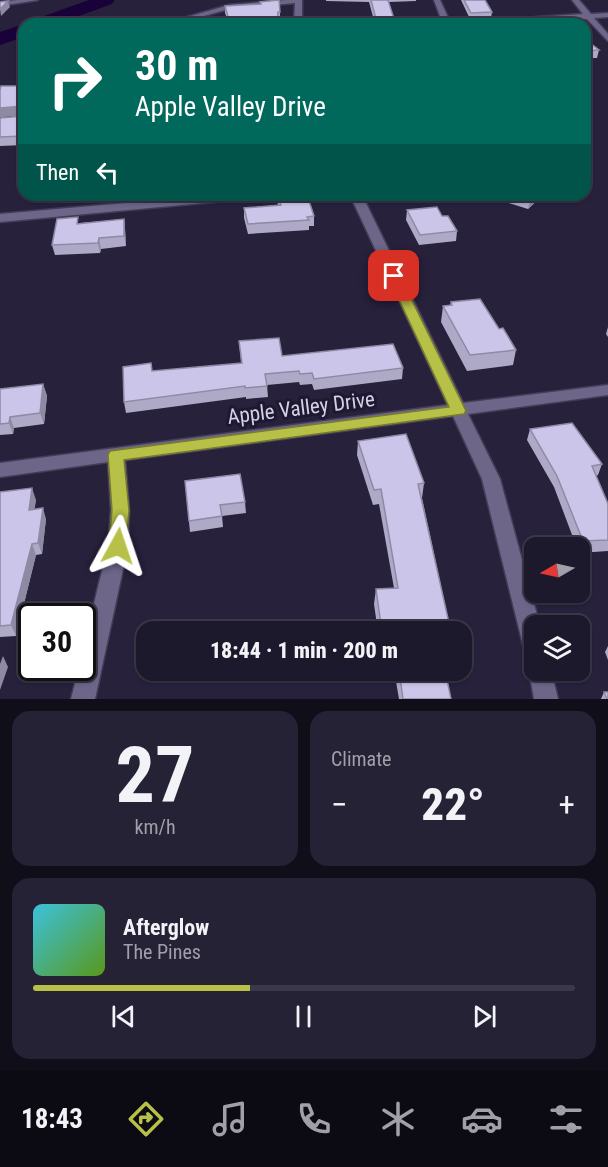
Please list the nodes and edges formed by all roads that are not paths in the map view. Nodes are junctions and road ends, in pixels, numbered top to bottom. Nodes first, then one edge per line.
1 (437, 0) edge
2 (575, 0) edge
3 (32, 1) edge
4 (299, 1) edge
5 (0, 4) edge
6 (608, 15) edge
7 (589, 16) junction
8 (189, 18) edge
9 (298, 18) edge
10 (444, 18) edge
11 (557, 18) edge
12 (591, 18) edge
13 (608, 39) edge
14 (189, 201) edge
15 (359, 201) edge
16 (0, 218) edge
17 (608, 390) edge
18 (458, 411) junction
19 (116, 455) junction
20 (0, 470) edge
21 (527, 615) edge
22 (542, 681) edge
23 (83, 699) edge
24 (546, 699) edge

1 - 10 street
2 - 7 street
3 - 5 street
4 - 8 street
4 - 9 street
6 - 7 street
7 - 11 street
12 - 13 street
14 - 16 street
15 - 18 street
17 - 18 street, Apple Valley Drive
18 - 19 street, Apple Valley Drive
18 - 21 street
19 - 20 street, Apple Valley Drive
19 - 23 street
22 - 24 street

